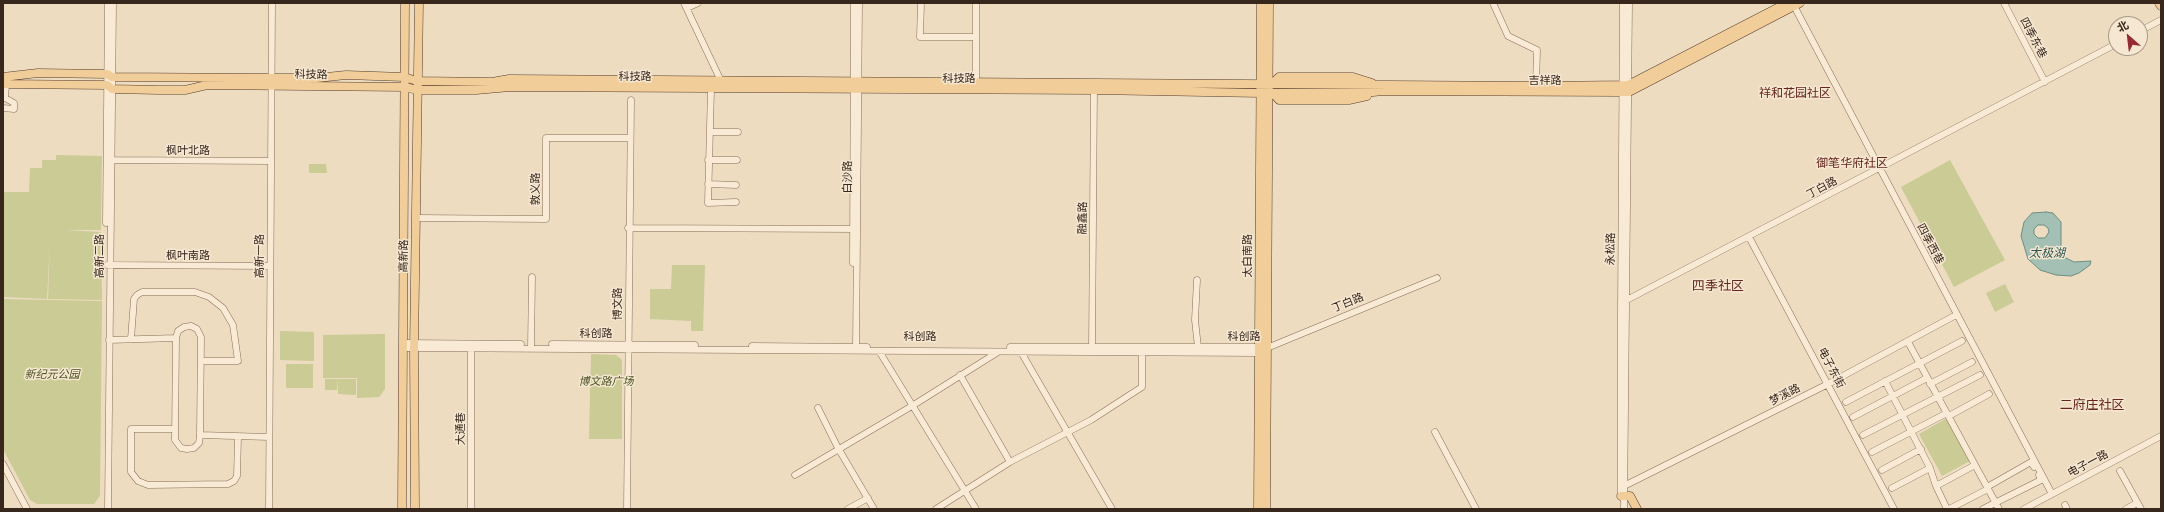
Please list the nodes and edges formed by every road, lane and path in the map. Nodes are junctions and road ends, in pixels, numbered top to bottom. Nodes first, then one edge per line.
1 (108, 3) edge
2 (113, 3) edge
3 (272, 3) edge
4 (405, 3) edge
5 (418, 3) edge
6 (698, 3) edge
7 (854, 3) edge
8 (859, 3) edge
9 (921, 3) edge
10 (976, 3) edge
11 (1261, 3) edge
12 (1269, 3) edge
13 (1493, 3) edge
14 (1623, 3) edge
15 (1629, 3) edge
16 (2004, 3) edge
17 (2159, 3) edge
18 (1794, 4) edge
19 (686, 5) edge
20 (2161, 6) edge
21 (2161, 20) edge
22 (2148, 27) edge
23 (976, 37) junction
24 (2108, 48) edge
25 (110, 76) junction
26 (404, 77) junction
27 (4, 81) edge
28 (417, 81) junction
29 (721, 81) junction
30 (272, 82) junction
31 (2045, 82) junction
32 (976, 83) junction
33 (1260, 84) junction
34 (1270, 84) junction
35 (856, 86) junction
36 (1536, 86) junction
37 (109, 87) junction
38 (405, 87) junction
39 (1094, 87) junction
40 (1379, 88) junction
41 (1625, 88) junction
42 (711, 89) junction
43 (417, 90) junction
44 (1267, 93) junction
45 (631, 100) dead end
46 (3, 108) edge
47 (710, 132) junction
48 (738, 132) dead end
49 (630, 138) junction
50 (109, 160) junction
51 (708, 160) junction
52 (737, 160) dead end
53 (270, 161) junction
54 (1879, 169) junction
55 (708, 184) junction
56 (736, 185) dead end
57 (736, 202) dead end
58 (416, 218) junction
59 (628, 228) junction
60 (855, 229) junction
61 (1749, 237) junction
62 (108, 265) junction
63 (270, 266) junction
64 (532, 277) dead end
65 (1437, 278) dead end
66 (1197, 280) dead end
67 (1623, 302) junction
68 (1956, 315) junction
69 (176, 338) junction
70 (109, 340) junction
71 (131, 340) junction
72 (1962, 341) dead end
73 (1908, 342) junction
74 (403, 346) junction
75 (414, 346) junction
76 (532, 346) junction
77 (628, 347) junction
78 (1198, 347) junction
79 (471, 348) junction
80 (854, 349) junction
81 (1261, 349) junction
82 (1092, 350) junction
83 (879, 351) junction
84 (999, 351) junction
85 (1021, 352) junction
86 (1142, 353) junction
87 (201, 361) junction
88 (1972, 362) dead end
89 (1919, 363) junction
90 (960, 374) junction
91 (1980, 375) dead end
92 (1885, 381) junction
93 (1929, 381) junction
94 (1828, 384) junction
95 (1989, 394) dead end
96 (1893, 396) junction
97 (1938, 397) junction
98 (1846, 402) dead end
99 (912, 406) junction
100 (818, 408) dead end
101 (1902, 414) junction
102 (1948, 414) junction
103 (1854, 417) dead end
104 (175, 428) junction
105 (1435, 432) dead end
106 (1911, 432) junction
107 (1068, 434) junction
108 (200, 435) junction
109 (1863, 435) dead end
110 (238, 436) junction
111 (2161, 436) edge
112 (269, 437) junction
113 (838, 448) junction
114 (1920, 449) junction
115 (1872, 452) dead end
116 (1010, 462) junction
117 (3, 464) edge
118 (1975, 465) junction
119 (1930, 468) junction
120 (1882, 470) dead end
121 (2120, 471) dead end
122 (795, 474) dead end
123 (1936, 486) junction
124 (1623, 487) junction
125 (1892, 488) dead end
126 (1988, 488) junction
127 (966, 492) junction
128 (2052, 494) junction
129 (868, 498) junction
130 (1624, 501) edge
131 (1996, 502) junction
132 (2139, 506) edge
133 (27, 509) edge
134 (104, 509) edge
135 (108, 509) edge
136 (269, 509) edge
137 (402, 509) edge
138 (415, 509) edge
139 (471, 509) edge
140 (627, 509) edge
141 (848, 509) edge
142 (874, 509) edge
143 (936, 509) edge
144 (976, 509) edge
145 (1112, 509) edge
146 (1258, 509) edge
147 (1266, 509) edge
148 (1476, 509) edge
149 (1631, 509) edge
150 (1637, 509) edge
151 (1894, 509) edge
152 (1948, 509) edge
153 (1983, 509) edge
154 (1999, 509) edge
155 (2024, 509) edge
156 (2126, 509) edge

1 - 25 street, 高新二路
2 - 25 street, 高新二路
3 - 30 street, 高新一路
4 - 26 main road, 高新路
5 - 28 main road, 高新路
6 - 19 street
7 - 35 street, 白沙路
8 - 35 street, 白沙路
9 - 23 street
10 - 23 street
11 - 33 main road, 太白南路
12 - 34 main road, 太白南路
13 - 36 street
14 - 41 street, 永松路
15 - 41 street, 永松路
16 - 31 street, 四季东巷
17 - 20 main road
18 - 41 main road, 吉祥路
18 - 54 street, 四季西巷
19 - 29 street
21 - 22 street
23 - 32 street
24 - 31 street, 丁白路
25 - 27 main road, 科技路
25 - 30 main road, 科技路
25 - 37 street, 高新二路
26 - 28 main road, 科技路
26 - 30 main road, 科技路
26 - 38 main road, 高新路
27 - 37 main road, 科技路
27 - 46 street
28 - 29 main road, 科技路
28 - 43 main road, 高新路
29 - 35 main road, 科技路
30 - 37 main road, 科技路
30 - 38 main road, 科技路
30 - 53 street, 高新一路
31 - 54 street, 丁白路
32 - 35 main road, 科技路
32 - 39 main road, 科技路
33 - 34 main road, 科技路
33 - 39 main road, 科技路
33 - 44 main road, 太白南路
34 - 40 main road, 吉祥路
34 - 44 main road, 太白南路
35 - 39 main road, 科技路
35 - 42 main road, 科技路
35 - 60 street, 白沙路
36 - 40 main road, 吉祥路
36 - 41 main road, 吉祥路
37 - 50 street, 高新二路
38 - 43 main road, 科技路
38 - 74 main road, 高新路
39 - 44 main road, 科技路
39 - 82 street, 融鑫路
40 - 41 main road, 吉祥路
40 - 44 main road, 吉祥路
41 - 67 street, 永松路
42 - 43 main road, 科技路
42 - 47 street
43 - 58 main road, 高新路
44 - 81 main road, 太白南路
45 - 49 street, 博文路
47 - 48 street
47 - 51 street
49 - 58 street, 敦义路
49 - 59 street, 博文路
50 - 53 street, 枫叶北路
50 - 62 street, 高新二路
51 - 52 street
51 - 55 street
53 - 63 street, 高新一路
54 - 61 street, 丁白路
54 - 68 street, 四季西巷
55 - 56 street
55 - 57 street
58 - 75 main road, 高新路
59 - 60 street
59 - 77 street, 博文路
60 - 80 street, 白沙路
61 - 67 street, 丁白路
61 - 94 street, 电子东街
62 - 63 street, 枫叶南路
62 - 70 street, 高新二路
62 - 134 street, 高新二路
63 - 112 street, 高新一路
64 - 76 street
65 - 81 street, 丁白路
66 - 78 street
67 - 124 street, 永松路
68 - 73 street, 梦溪路
68 - 128 street, 四季西巷
69 - 71 street
69 - 87 street
69 - 104 street
70 - 71 street
70 - 135 street, 高新二路
71 - 87 street
72 - 89 street
73 - 89 street
73 - 94 street, 梦溪路
74 - 75 street, 科创路
74 - 137 main road, 高新路
75 - 76 street, 科创路
75 - 79 street, 科创路
75 - 138 main road, 高新路
76 - 77 street, 科创路
76 - 79 street, 科创路
77 - 80 street, 科创路
77 - 140 street, 博文路
78 - 81 street, 科创路
78 - 82 street, 科创路
79 - 139 street, 大通巷
80 - 82 street, 科创路
80 - 83 street, 科创路
81 - 86 street, 科创路
81 - 146 main road, 太白南路
81 - 147 main road, 太白南路
82 - 85 street, 科创路
82 - 86 street, 科创路
83 - 84 street, 科创路
83 - 99 street
84 - 85 street, 科创路
84 - 90 street
85 - 107 street
86 - 107 street
87 - 108 street
88 - 93 street
89 - 92 street
89 - 93 street
90 - 99 street
90 - 116 street
91 - 97 street
92 - 96 street
92 - 98 street
93 - 96 street
93 - 97 street
94 - 124 street, 梦溪路
94 - 151 street, 电子东街
95 - 102 street
96 - 101 street
96 - 103 street
97 - 101 street
97 - 102 street
99 - 113 street
99 - 127 street
100 - 113 street
101 - 106 street
101 - 109 street
102 - 106 street
102 - 118 street
104 - 108 street
104 - 110 street
105 - 148 street
106 - 114 street
106 - 115 street
107 - 116 street
107 - 145 street
108 - 110 street
110 - 112 street
111 - 128 street, 电子一路
112 - 136 street, 高新一路
113 - 122 street
113 - 129 street
114 - 119 street
114 - 120 street
116 - 127 street
117 - 133 street
118 - 123 street
118 - 126 street
119 - 123 street
119 - 125 street
121 - 132 street
123 - 152 street
124 - 130 street, 永松路
126 - 131 street
126 - 131 street
126 - 152 street
127 - 143 street
127 - 144 street
128 - 155 street, 电子一路
129 - 141 street
129 - 142 street
130 - 149 main road
130 - 150 main road
131 - 153 street
131 - 154 street
132 - 156 street

